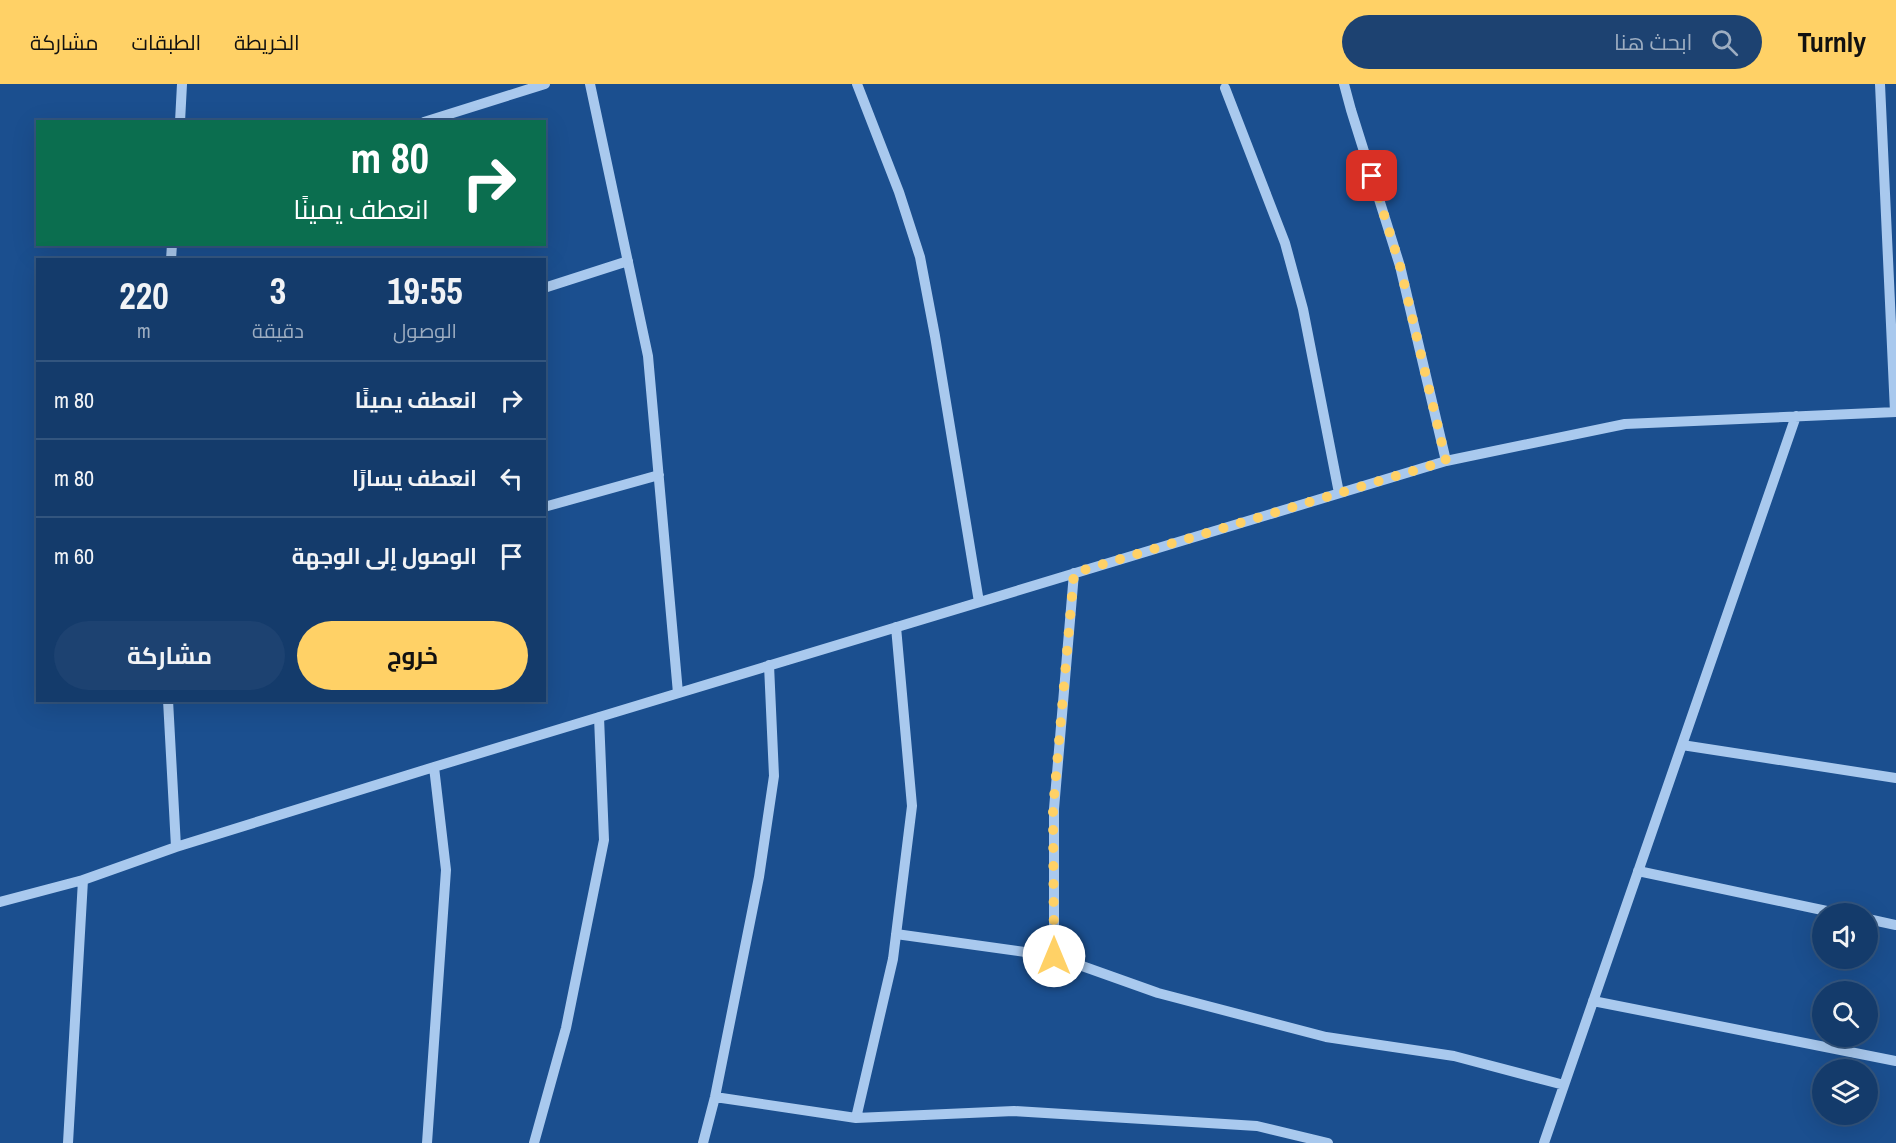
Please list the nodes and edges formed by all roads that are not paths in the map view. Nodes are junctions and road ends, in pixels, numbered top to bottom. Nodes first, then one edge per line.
1 (182, 84) edge
2 (544, 84) edge
3 (590, 84) edge
4 (857, 84) edge
5 (1344, 84) edge
6 (1880, 84) edge
7 (1225, 88) dead end
8 (180, 120) edge
9 (430, 120) edge
10 (628, 261) junction
11 (546, 287) edge
12 (1896, 412) edge
13 (1796, 416) junction
14 (1446, 461) junction
15 (659, 475) junction
16 (1339, 493) junction
17 (546, 506) edge
18 (1074, 573) junction
19 (979, 602) junction
20 (896, 627) junction
21 (769, 665) junction
22 (678, 693) junction
23 (168, 702) edge
24 (599, 717) junction
25 (1682, 745) junction
26 (434, 767) junction
27 (1896, 778) edge
28 (176, 847) junction
29 (1638, 871) junction
30 (83, 880) junction
31 (0, 902) edge
32 (1812, 908) edge
33 (1878, 921) edge
34 (1896, 925) edge
35 (896, 934) junction
36 (1054, 956) junction
37 (1593, 1000) junction
38 (1896, 1061) edge
39 (1564, 1085) junction
40 (715, 1097) junction
41 (856, 1118) junction
42 (68, 1143) edge
43 (427, 1143) edge
44 (534, 1143) edge
45 (703, 1143) edge
46 (1328, 1143) edge
47 (1544, 1143) edge

1 - 8 street
2 - 9 street
3 - 10 street
4 - 19 street
5 - 14 street
6 - 12 street
7 - 16 street
10 - 11 street
10 - 15 street
12 - 13 street
13 - 14 street
13 - 25 street
14 - 16 street
15 - 17 street
15 - 22 street
16 - 18 street
18 - 19 street
18 - 36 street
19 - 20 street
20 - 21 street
20 - 35 street
21 - 22 street
21 - 40 street
22 - 24 street
23 - 28 street
24 - 26 street
24 - 44 street
25 - 27 street
25 - 29 street
26 - 28 street
26 - 43 street
28 - 30 street
29 - 32 street
29 - 37 street
30 - 31 street
30 - 42 street
33 - 34 street
35 - 36 street
35 - 41 street
36 - 39 street
37 - 38 street
37 - 39 street
39 - 47 street
40 - 41 street
40 - 45 street
41 - 46 street

